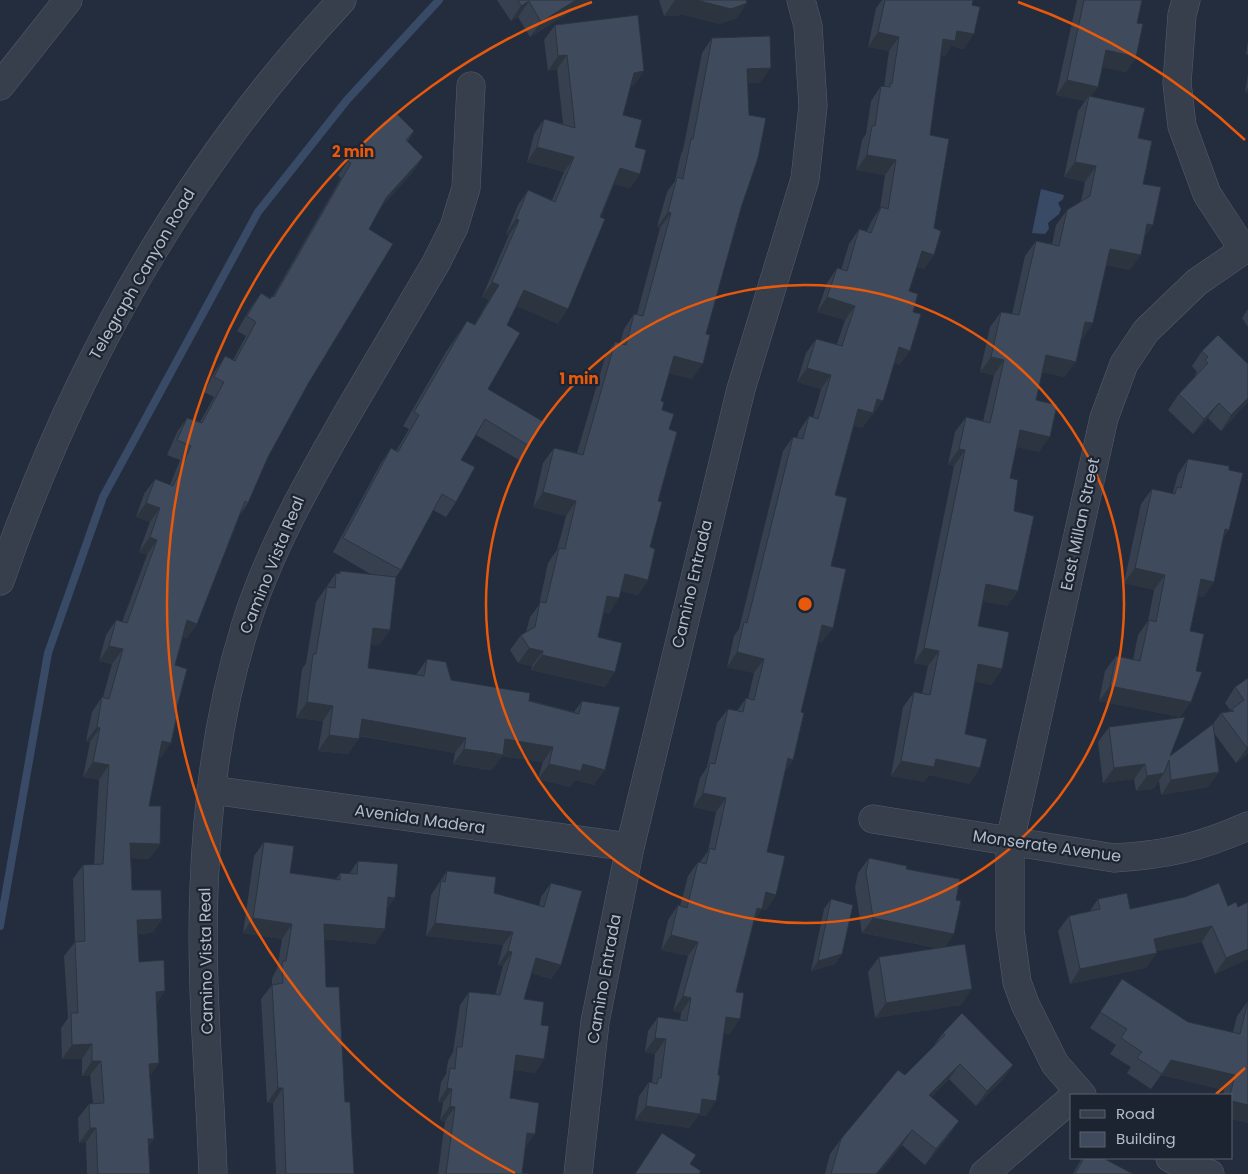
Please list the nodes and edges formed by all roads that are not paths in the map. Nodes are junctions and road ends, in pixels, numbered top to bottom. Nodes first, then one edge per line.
1 (68, 0) edge
2 (342, 0) edge
3 (801, 0) edge
4 (1186, 0) edge
5 (0, 86) edge
6 (471, 86) dead end
7 (1245, 248) edge
8 (0, 581) edge
9 (211, 790) junction
10 (873, 819) dead end
11 (1248, 826) edge
12 (1010, 841) junction
13 (630, 847) junction
14 (1076, 1094) edge
15 (1070, 1101) edge
16 (1172, 1159) edge
17 (213, 1174) edge
18 (578, 1174) edge
19 (984, 1174) edge
20 (1210, 1174) edge

1 - 5 street
2 - 8 street, Telegraph Canyon Road
3 - 13 street, Camino Entrada
4 - 7 street, East Millan Street
6 - 9 street, Camino Vista Real
7 - 12 street, East Millan Street
9 - 13 street, Avenida Madera
9 - 17 street, Camino Vista Real
10 - 12 street, Monserate Avenue
11 - 12 street, Monserate Avenue
12 - 14 street, East Millan Street
13 - 18 street, Camino Entrada
15 - 19 street, East Millan Street
16 - 20 street

